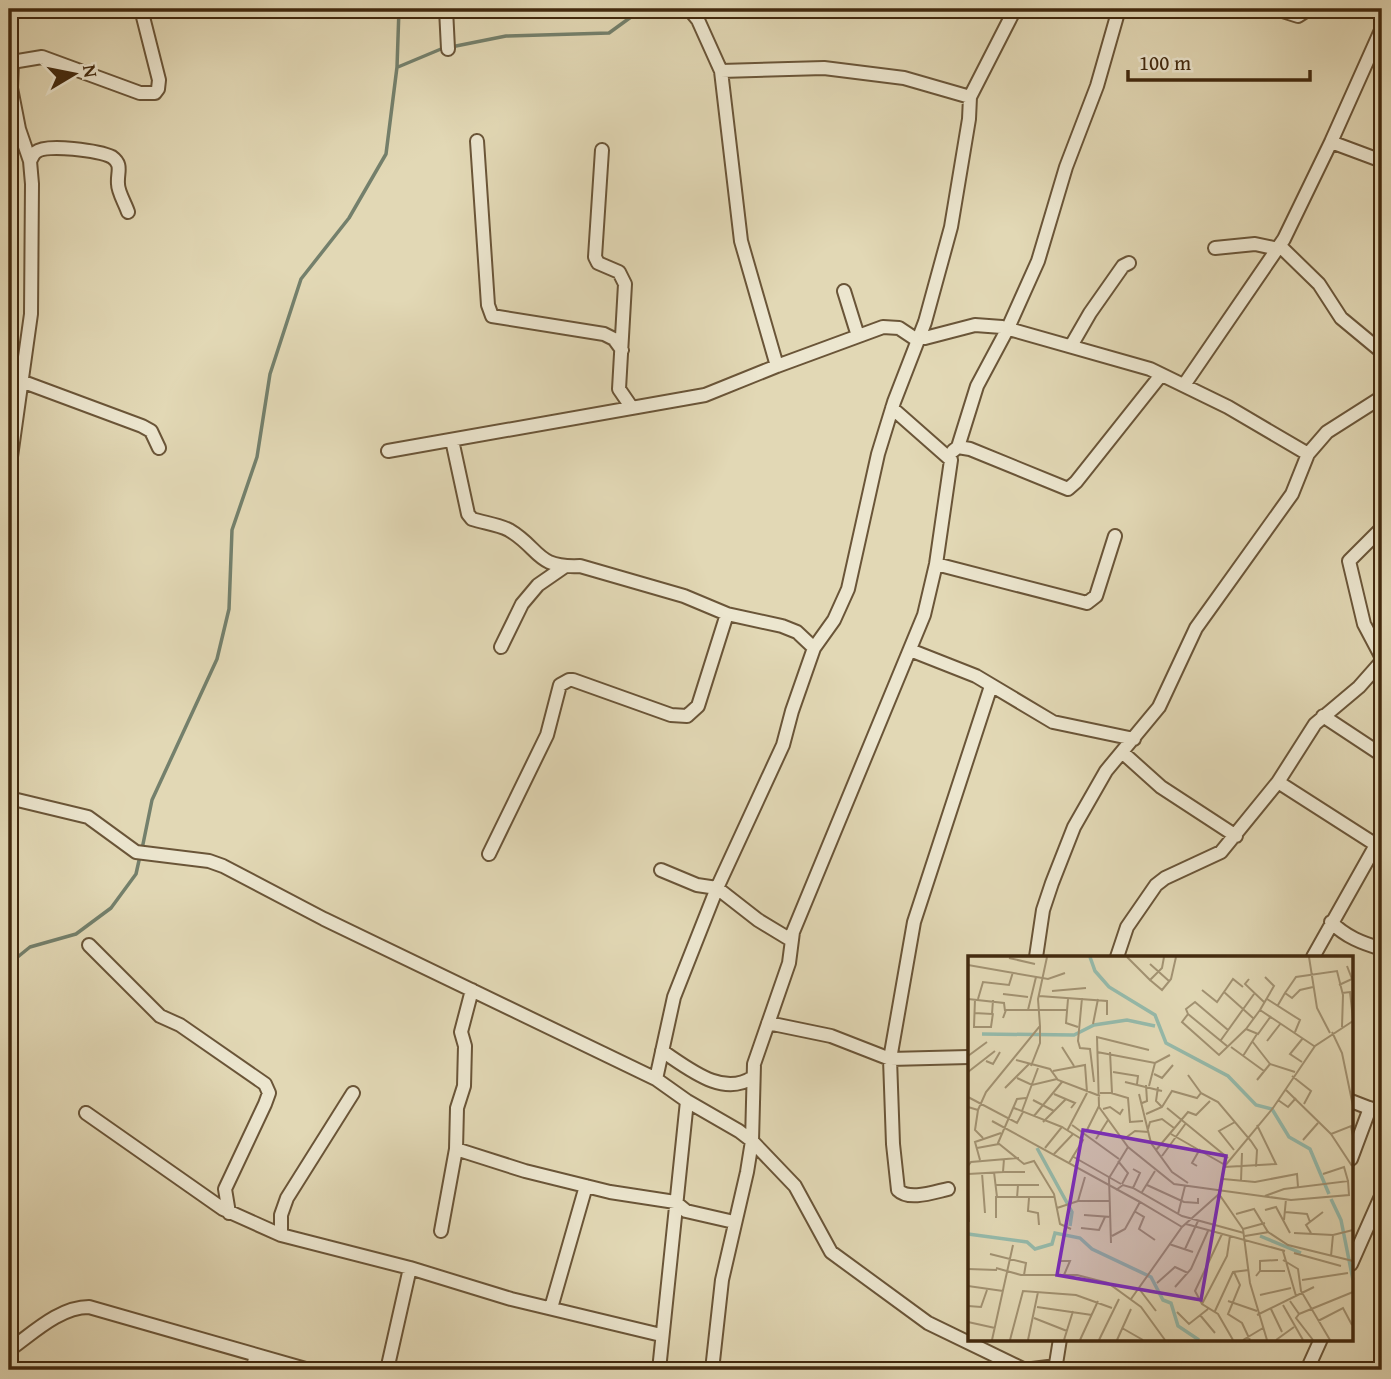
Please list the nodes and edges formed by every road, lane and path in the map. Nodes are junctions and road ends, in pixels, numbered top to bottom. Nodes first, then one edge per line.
1 (141, 9) edge
2 (446, 9) edge
3 (689, 9) edge
4 (1015, 9) edge
5 (1119, 9) edge
6 (1276, 9) edge
7 (1309, 9) edge
8 (1382, 32) edge
9 (9, 45) edge
10 (448, 49) dead end
11 (12, 62) junction
12 (721, 71) junction
13 (970, 97) junction
14 (477, 141) dead end
15 (1331, 142) junction
16 (602, 150) dead end
17 (1382, 161) edge
18 (30, 162) junction
19 (128, 212) dead end
20 (1279, 247) junction
21 (1215, 248) dead end
22 (1129, 263) dead end
23 (844, 291) dead end
24 (1008, 328) junction
25 (858, 336) junction
26 (920, 338) junction
27 (1071, 346) junction
28 (622, 350) junction
29 (1382, 352) edge
30 (777, 366) junction
31 (1161, 375) junction
32 (21, 381) junction
33 (1184, 385) junction
34 (1382, 398) edge
35 (632, 408) junction
36 (892, 408) junction
37 (452, 440) junction
38 (958, 447) junction
39 (159, 448) dead end
40 (388, 451) dead end
41 (1308, 454) junction
42 (951, 460) junction
43 (9, 471) edge
44 (1382, 528) edge
45 (1115, 536) dead end
46 (936, 564) junction
47 (564, 567) junction
48 (727, 614) junction
49 (501, 647) dead end
50 (814, 648) junction
51 (910, 650) junction
52 (1382, 660) edge
53 (991, 686) junction
54 (1323, 716) junction
55 (1134, 739) junction
56 (1122, 752) junction
57 (1382, 755) edge
58 (1278, 782) junction
59 (9, 798) edge
60 (1236, 836) junction
61 (1379, 847) edge
62 (489, 854) dead end
63 (661, 870) dead end
64 (717, 888) junction
65 (1331, 922) junction
66 (791, 940) junction
67 (89, 944) dead end
68 (1382, 949) edge
69 (1036, 956) edge
70 (1117, 956) edge
71 (1314, 956) edge
72 (472, 990) junction
73 (768, 1023) junction
74 (662, 1051) junction
75 (968, 1057) edge
76 (890, 1059) junction
77 (753, 1077) junction
78 (656, 1079) junction
79 (353, 1093) dead end
80 (687, 1101) junction
81 (1352, 1101) edge
82 (1376, 1111) edge
83 (86, 1113) dead end
84 (752, 1141) junction
85 (456, 1149) junction
86 (1352, 1155) edge
87 (586, 1186) junction
88 (948, 1189) dead end
89 (1382, 1194) edge
90 (675, 1202) junction
91 (229, 1213) junction
92 (734, 1222) junction
93 (441, 1231) dead end
94 (281, 1235) junction
95 (1352, 1262) edge
96 (411, 1268) junction
97 (551, 1308) junction
98 (661, 1335) junction
99 (1060, 1340) edge
100 (1321, 1340) edge
101 (9, 1350) edge
102 (257, 1355) junction
103 (1059, 1369) edge
104 (252, 1370) edge
105 (309, 1370) edge
106 (387, 1370) edge
107 (659, 1370) edge
108 (712, 1370) edge
109 (1024, 1370) edge
110 (1307, 1370) edge

1 - 11 street
2 - 10 street
3 - 12 street
4 - 13 street
5 - 24 street
6 - 7 street
8 - 15 street
9 - 11 street
11 - 18 street
12 - 13 street
12 - 30 street
13 - 26 street
14 - 28 street
15 - 17 street
15 - 20 street
16 - 28 street
18 - 19 street
18 - 32 street
20 - 21 street
20 - 29 street
20 - 33 street
22 - 27 street
23 - 25 street
24 - 26 street
24 - 27 street
24 - 38 street
25 - 26 street
25 - 30 street
26 - 36 street
27 - 31 street
28 - 35 street
30 - 35 street
31 - 33 street
31 - 38 street
32 - 39 street
32 - 43 street
33 - 41 street
34 - 41 street
35 - 37 street
36 - 42 street
36 - 50 street
37 - 40 street
37 - 47 street
38 - 42 street
41 - 55 street
42 - 46 street
44 - 52 street
45 - 46 street
46 - 51 street
47 - 48 street
47 - 49 street
48 - 50 street
48 - 62 street
50 - 64 street
51 - 53 street
51 - 66 street
52 - 54 street
53 - 55 street
53 - 76 street
54 - 57 street
54 - 58 street
55 - 56 street
56 - 60 street
56 - 69 street
58 - 60 street
58 - 61 street
59 - 72 street
60 - 70 street
61 - 65 street
63 - 64 street
64 - 66 street
64 - 74 street
65 - 68 street
65 - 71 street
66 - 73 street
67 - 91 street
72 - 78 street
72 - 85 street
73 - 76 street
73 - 77 street
74 - 77 street
74 - 78 street
75 - 76 street
76 - 88 street
77 - 84 street
78 - 80 street
79 - 94 street
80 - 84 street
80 - 90 street
81 - 82 street
82 - 86 street
83 - 91 street
84 - 92 street
84 - 109 street
85 - 87 street
85 - 93 street
87 - 90 street
87 - 97 street
89 - 95 street
90 - 92 street
90 - 98 street
91 - 94 street
92 - 108 street
94 - 96 street
96 - 97 street
96 - 106 street
97 - 98 street
98 - 107 street
99 - 103 street
100 - 110 street
101 - 102 street
102 - 104 street
102 - 105 street
103 - 109 street

